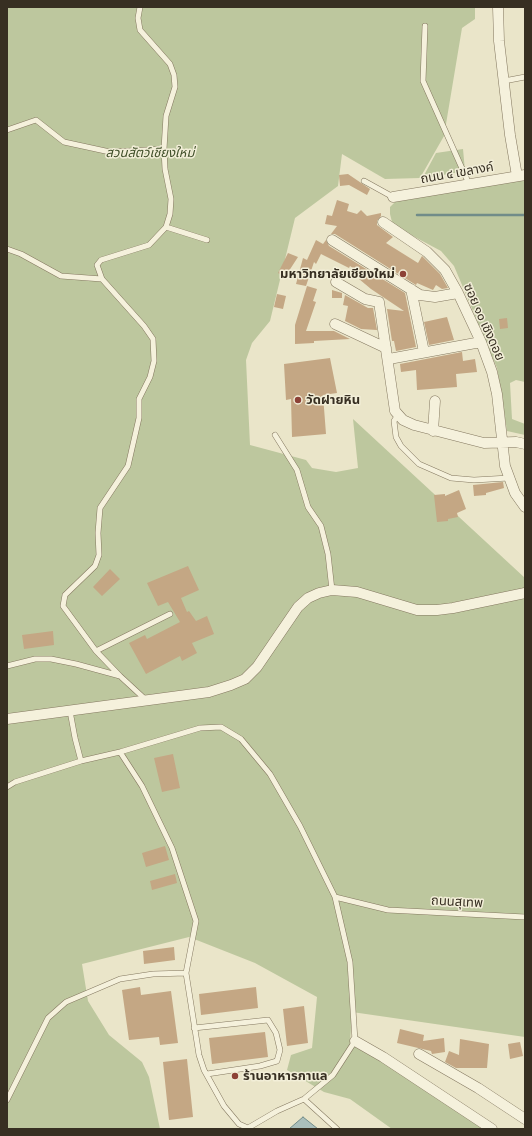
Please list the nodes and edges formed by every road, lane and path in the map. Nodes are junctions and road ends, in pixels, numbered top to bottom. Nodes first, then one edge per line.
1 (140, 7) edge
2 (498, 7) edge
3 (425, 26) dead end
4 (525, 77) edge
5 (504, 81) junction
6 (7, 130) edge
7 (164, 149) junction
8 (521, 175) edge
9 (364, 181) dead end
10 (469, 184) junction
11 (393, 197) joint
12 (383, 222) dead end
13 (166, 227) junction
14 (207, 240) dead end
15 (332, 240) dead end
16 (7, 249) edge
17 (102, 279) junction
18 (336, 282) dead end
19 (411, 289) junction
20 (458, 293) junction
21 (335, 324) dead end
22 (481, 342) junction
23 (386, 348) junction
24 (424, 352) junction
25 (389, 358) junction
26 (435, 400) dead end
27 (398, 415) junction
28 (434, 431) junction
29 (276, 435) dead end
30 (502, 443) junction
31 (525, 444) edge
32 (509, 478) junction
33 (525, 507) edge
34 (332, 590) junction
35 (525, 593) edge
36 (170, 614) dead end
37 (96, 651) junction
38 (7, 666) edge
39 (120, 676) junction
40 (146, 700) junction
41 (70, 711) junction
42 (7, 718) edge
43 (120, 752) junction
44 (82, 761) junction
45 (7, 787) edge
46 (335, 896) junction
47 (525, 917) edge
48 (186, 973) junction
49 (194, 1028) junction
50 (355, 1041) junction
51 (419, 1054) dead end
52 (207, 1074) junction
53 (304, 1099) junction
54 (7, 1100) edge
55 (525, 1119) edge
56 (248, 1129) edge
57 (337, 1129) edge
58 (492, 1129) edge

1 - 7 lane
2 - 5 street
3 - 10 lane
4 - 5 lane
5 - 8 street
6 - 7 lane
7 - 13 lane
8 - 10 street, ถนน ๔ เขลางค์
9 - 11 lane
10 - 11 street, ถนน ๔ เขลางค์
12 - 20 street, ซอย ๑๐ เชิงดอย
13 - 14 lane
13 - 17 lane
15 - 19 street
16 - 17 lane
17 - 37 lane
18 - 23 street
19 - 20 street
19 - 24 street
20 - 22 street, ซอย ๑๐ เชิงดอย
21 - 23 street
22 - 24 street
22 - 30 street, ซอย ๑๐ เชิงดอย
23 - 25 street
24 - 25 street
25 - 27 street
26 - 28 street
27 - 28 street
27 - 32 lane
28 - 30 street
29 - 34 lane
30 - 31 street
30 - 32 street, ซอย ๑๐ เชิงดอย
32 - 33 street, ซอย ๑๐ เชิงดอย
34 - 35 street
34 - 40 street
36 - 37 lane
37 - 39 lane
38 - 39 lane
39 - 40 lane
40 - 41 street
41 - 42 street
41 - 44 lane
43 - 44 lane
43 - 46 lane
43 - 48 lane
44 - 45 lane
46 - 47 lane, ถนนสุเทพ
46 - 50 lane
48 - 49 lane
48 - 54 lane
49 - 52 lane
49 - 52 lane
50 - 53 lane
50 - 58 street
51 - 55 street
52 - 56 lane
53 - 56 lane
53 - 57 lane

